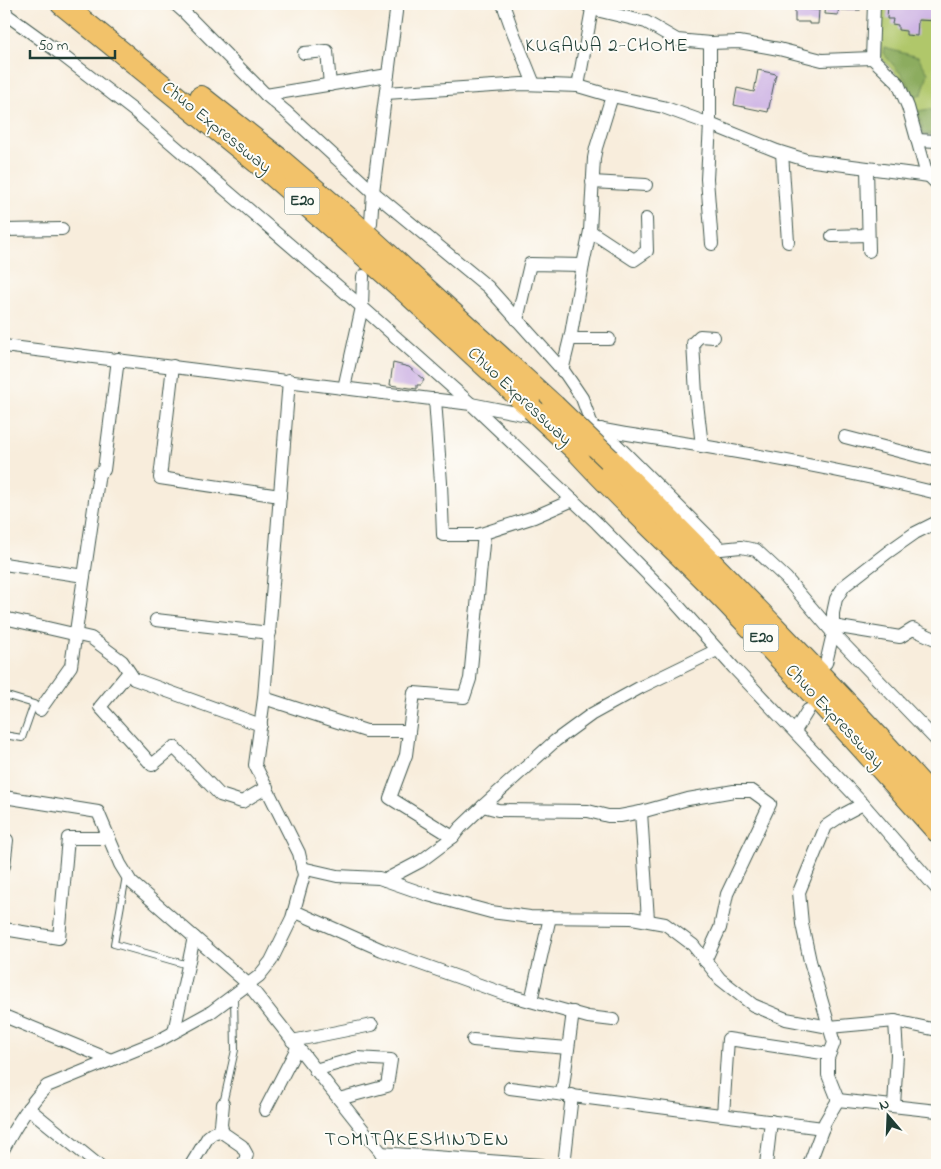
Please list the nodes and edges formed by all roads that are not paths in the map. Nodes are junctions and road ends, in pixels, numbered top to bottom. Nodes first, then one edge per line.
1 (4, 4) edge
2 (62, 4) edge
3 (85, 4) edge
4 (397, 4) edge
5 (503, 4) edge
6 (874, 4) edge
7 (180, 6) edge
8 (589, 7) edge
9 (710, 43) junction
10 (304, 53) dead end
11 (872, 58) junction
12 (388, 75) junction
13 (534, 84) junction
14 (330, 85) junction
15 (578, 86) junction
16 (386, 94) junction
17 (266, 95) junction
18 (612, 96) junction
19 (710, 124) junction
20 (917, 140) junction
21 (937, 141) edge
22 (782, 153) junction
23 (867, 168) junction
24 (933, 180) edge
25 (592, 182) junction
26 (646, 185) dead end
27 (373, 192) junction
28 (646, 219) dead end
29 (371, 223) dead end
30 (62, 229) dead end
31 (4, 230) edge
32 (590, 230) junction
33 (868, 235) junction
34 (832, 236) dead end
35 (788, 242) dead end
36 (712, 244) dead end
37 (868, 251) dead end
38 (583, 265) junction
39 (363, 276) dead end
40 (362, 307) junction
41 (517, 320) junction
42 (714, 337) dead end
43 (570, 338) junction
44 (609, 339) dead end
45 (4, 346) edge
46 (118, 359) junction
47 (173, 366) junction
48 (562, 371) junction
49 (289, 380) junction
50 (344, 388) junction
51 (435, 399) junction
52 (471, 404) junction
53 (543, 408) junction
54 (597, 429) junction
55 (845, 437) dead end
56 (702, 446) junction
57 (937, 461) edge
58 (937, 493) edge
59 (280, 496) junction
60 (573, 500) junction
61 (937, 522) edge
62 (484, 534) junction
63 (4, 564) edge
64 (84, 576) junction
65 (4, 618) edge
66 (156, 620) dead end
67 (833, 629) junction
68 (270, 633) junction
69 (75, 634) junction
70 (937, 640) edge
71 (717, 650) junction
72 (826, 663) dead end
73 (129, 672) junction
74 (4, 695) edge
75 (264, 698) junction
76 (40, 710) dead end
77 (808, 710) dead end
78 (261, 725) junction
79 (409, 731) junction
80 (795, 731) junction
81 (4, 735) edge
82 (937, 741) edge
83 (267, 788) junction
84 (4, 797) edge
85 (937, 802) edge
86 (863, 804) junction
87 (483, 806) junction
88 (641, 812) junction
89 (937, 831) edge
90 (453, 837) junction
91 (109, 838) junction
92 (4, 840) edge
93 (4, 866) edge
94 (302, 868) junction
95 (126, 874) junction
96 (385, 880) junction
97 (937, 889) edge
98 (294, 911) junction
99 (550, 917) junction
100 (648, 920) junction
101 (4, 929) edge
102 (194, 938) junction
103 (705, 961) junction
104 (188, 965) junction
105 (248, 984) junction
106 (234, 995) junction
107 (531, 1001) junction
108 (573, 1012) junction
109 (4, 1016) edge
110 (613, 1020) dead end
111 (895, 1021) junction
112 (372, 1025) dead end
113 (829, 1027) junction
114 (937, 1030) edge
115 (174, 1032) junction
116 (473, 1040) dead end
117 (295, 1044) junction
118 (568, 1048) junction
119 (829, 1054) junction
120 (112, 1060) junction
121 (315, 1070) junction
122 (510, 1088) dead end
123 (567, 1095) junction
124 (338, 1100) junction
125 (838, 1100) junction
126 (223, 1104) joint
127 (894, 1106) junction
128 (28, 1108) junction
129 (265, 1110) dead end
130 (937, 1111) edge
131 (723, 1115) junction
132 (771, 1121) junction
133 (823, 1128) junction
134 (222, 1130) junction
135 (4, 1148) edge
136 (381, 1153) junction
137 (98, 1165) edge
138 (191, 1165) edge
139 (243, 1165) edge
140 (390, 1165) edge
141 (542, 1165) edge
142 (564, 1165) edge
143 (766, 1165) edge
144 (809, 1165) edge

1 - 40 street
2 - 53 highway, Chuo Expressway / E20
3 - 53 highway, Chuo Expressway / E20
4 - 12 street
5 - 13 street
6 - 11 street
7 - 17 street
8 - 9 street
8 - 15 street
9 - 11 street
9 - 19 street
10 - 14 street
11 - 20 street
12 - 14 street
12 - 16 street
13 - 15 street
13 - 16 street
14 - 17 street
15 - 18 street
16 - 27 street
17 - 27 street
18 - 19 street
18 - 25 street
19 - 22 street
19 - 36 street
20 - 21 street
20 - 24 street
22 - 23 street
22 - 35 street
23 - 24 street
23 - 33 street
25 - 26 street
25 - 32 street
27 - 29 street
27 - 41 street
28 - 32 street
30 - 31 street
32 - 38 street
33 - 34 street
33 - 37 street
38 - 41 street
38 - 43 street
39 - 40 street
40 - 50 street
40 - 52 street
41 - 48 street
42 - 56 street
43 - 44 street
43 - 48 street
45 - 46 street
46 - 47 street
46 - 64 street
47 - 49 street
47 - 59 street
48 - 54 street
49 - 50 street
49 - 59 street
50 - 51 street
51 - 52 street
51 - 62 street
52 - 54 street
52 - 60 street
53 - 85 highway, Chuo Expressway / E20, bridge
53 - 89 highway, Chuo Expressway / E20, bridge
54 - 56 street
54 - 67 street
55 - 57 street
56 - 58 street
59 - 68 street
60 - 62 street
60 - 71 street
61 - 67 street
62 - 79 street
63 - 64 street
64 - 69 street
65 - 69 street
66 - 68 street
67 - 70 street
67 - 72 street
67 - 82 street
68 - 75 street
69 - 73 street
69 - 76 street
71 - 80 street
71 - 87 street
73 - 78 street
73 - 83 street
74 - 81 lane
75 - 78 street
75 - 79 street
77 - 80 street
78 - 83 street
79 - 90 street
80 - 86 street
83 - 94 street
84 - 91 street
86 - 97 street
86 - 113 street
87 - 88 street
87 - 90 street
88 - 100 street
88 - 103 street
90 - 96 street
91 - 95 street
91 - 101 street
92 - 93 street
94 - 96 street
94 - 98 street
95 - 102 street
95 - 104 lane
96 - 99 street
98 - 105 street
98 - 107 street
99 - 100 street
99 - 107 street
100 - 103 street
102 - 104 street
102 - 105 street
103 - 113 street
104 - 115 street
105 - 106 street
105 - 117 street
106 - 115 street
106 - 126 lane
107 - 108 street
108 - 110 street
108 - 118 street
109 - 120 street
111 - 113 street
111 - 114 street
111 - 127 street
112 - 117 street
113 - 119 street
115 - 120 street
116 - 118 street
117 - 121 street
117 - 129 street
118 - 123 street
119 - 125 street
119 - 131 street
120 - 128 street
121 - 124 street
121 - 124 street
122 - 123 street
123 - 131 street
123 - 142 street
124 - 136 street
125 - 127 street
125 - 133 street
126 - 134 street
127 - 130 street
128 - 135 street
128 - 137 street
131 - 132 street
132 - 133 street
132 - 143 street
133 - 144 street
134 - 138 street
134 - 139 street
136 - 140 street
136 - 141 street

